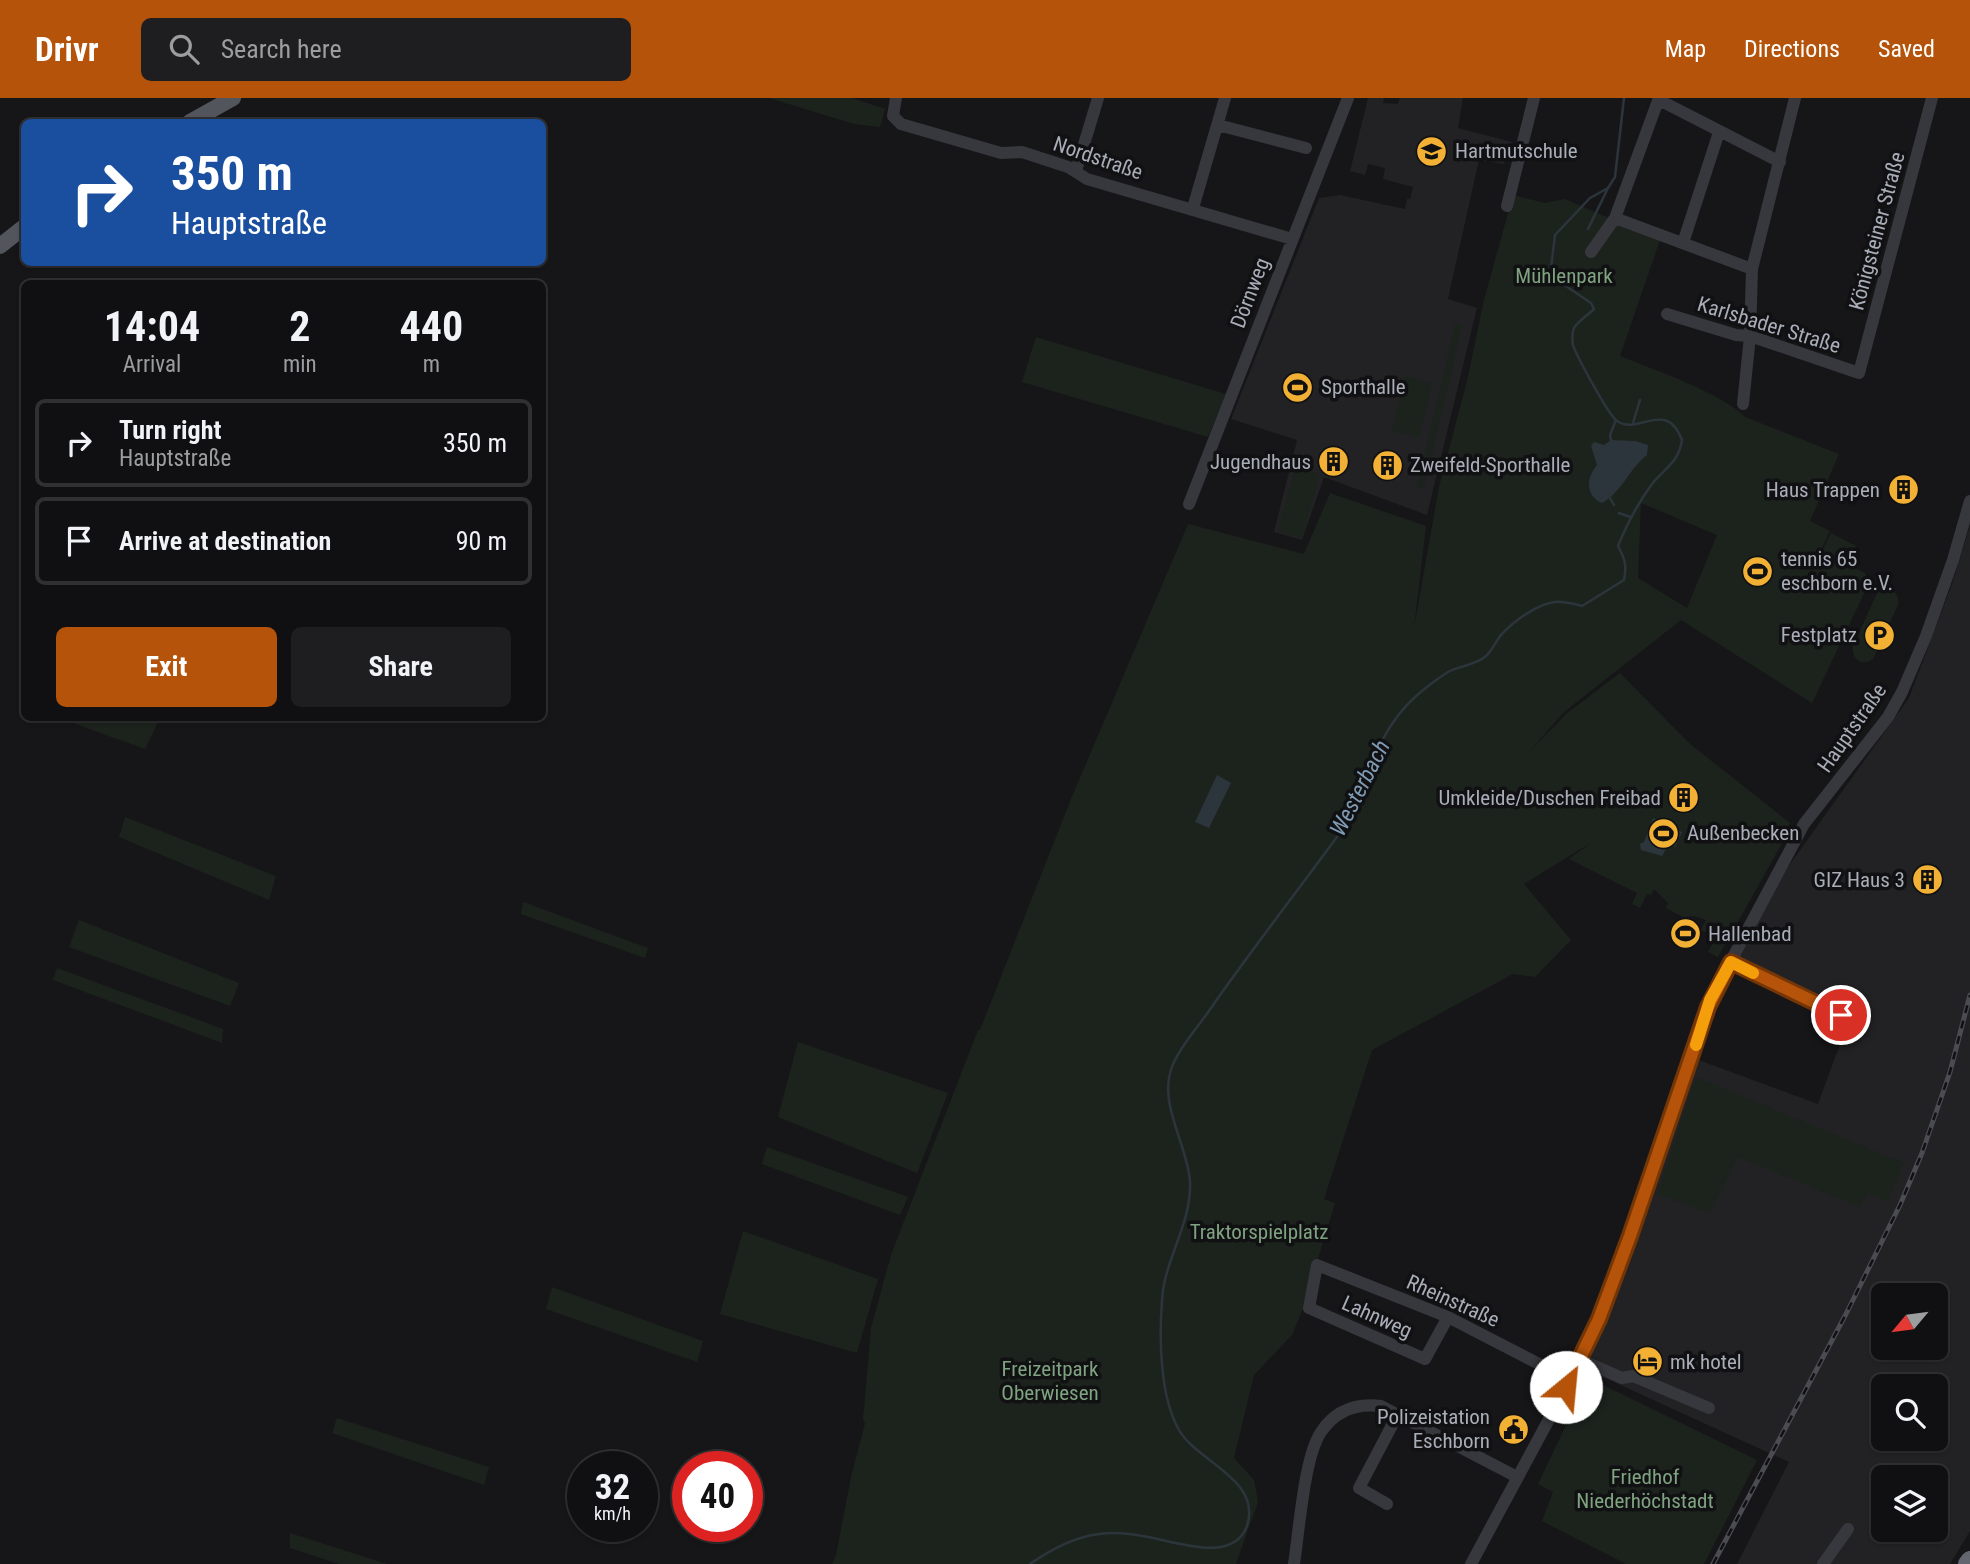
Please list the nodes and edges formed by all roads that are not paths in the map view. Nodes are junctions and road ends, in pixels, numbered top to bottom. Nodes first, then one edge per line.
1 (233, 98) edge
2 (896, 98) edge
3 (1098, 98) edge
4 (1225, 98) edge
5 (1348, 98) edge
6 (1534, 98) edge
7 (1796, 98) edge
8 (1932, 98) edge
9 (1659, 99) edge
10 (195, 119) edge
11 (1218, 125) junction
12 (1719, 132) junction
13 (1306, 148) dead end
14 (1780, 162) junction
15 (1076, 172) junction
16 (1507, 206) dead end
17 (1193, 208) junction
18 (1615, 218) junction
19 (21, 229) edge
20 (1292, 239) junction
21 (1683, 243) junction
22 (0, 246) edge
23 (1591, 252) dead end
24 (1752, 269) junction
25 (1667, 314) dead end
26 (1750, 336) junction
27 (1859, 373) joint
28 (1743, 404) dead end
29 (1970, 501) edge
30 (1189, 504) dead end
31 (1731, 962) junction
32 (1848, 1018) dead end
33 (1317, 1265) joint
34 (1448, 1317) junction
35 (1581, 1360) junction
36 (1570, 1380) junction
37 (1709, 1408) dead end
38 (1398, 1414) junction
39 (1517, 1477) junction
40 (1387, 1504) dead end
41 (1848, 1530) dead end
42 (1293, 1564) edge
43 (1471, 1564) edge
44 (1823, 1564) edge

1 - 10 main road
2 - 15 street, Nordstraße
3 - 15 street
4 - 11 street
5 - 20 street, Dörnweg
6 - 16 street
7 - 14 street
8 - 27 street, Königsteiner Straße
9 - 12 street
9 - 18 street
11 - 13 street
11 - 17 street
12 - 14 street
12 - 21 street
14 - 24 street
15 - 17 street, Nordstraße
17 - 20 street, Nordstraße
18 - 21 street
18 - 23 street
19 - 22 main road
20 - 30 street, Dörnweg
21 - 24 street
24 - 26 street
25 - 26 street, Karlsbader Straße
26 - 27 street, Karlsbader Straße
26 - 28 street
29 - 31 street, Hauptstraße
31 - 32 street
31 - 35 street, Hauptstraße
33 - 34 street, Rheinstraße
33 - 34 street, Lahnweg
34 - 36 street, Rheinstraße
35 - 36 street, Hauptstraße
35 - 37 street
36 - 39 street, Hauptstraße
38 - 39 street
38 - 40 street
38 - 42 street
39 - 43 street, Hauptstraße
41 - 44 street

